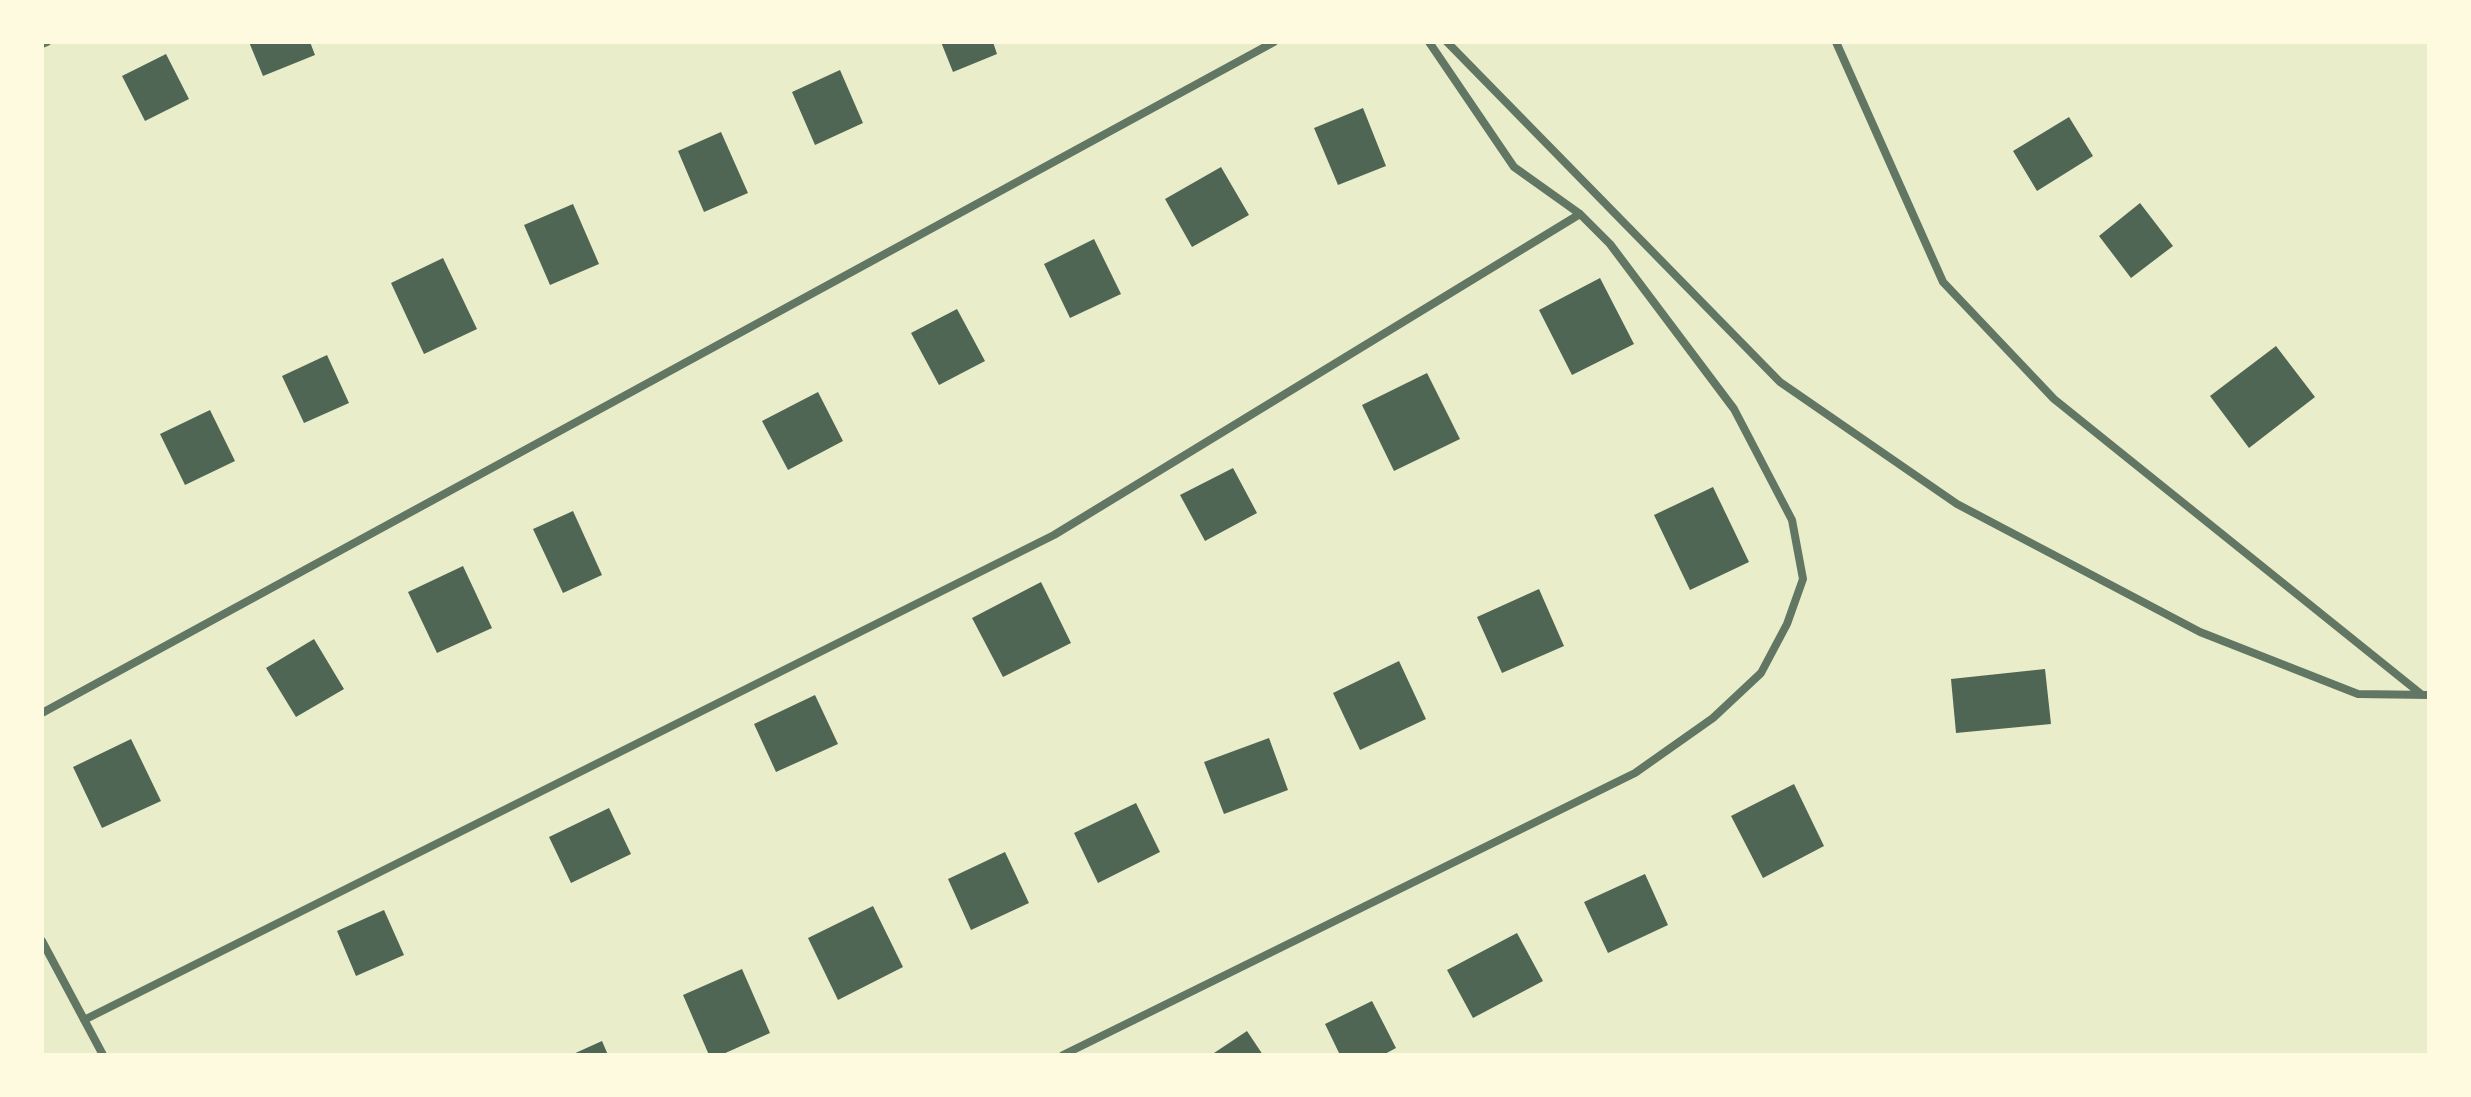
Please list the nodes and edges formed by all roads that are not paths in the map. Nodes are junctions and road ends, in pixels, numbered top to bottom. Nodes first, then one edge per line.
1 (1274, 42) edge
2 (1429, 42) edge
3 (1447, 42) edge
4 (1836, 42) edge
5 (1580, 214) junction
6 (2426, 695) edge
7 (42, 713) edge
8 (42, 941) edge
9 (84, 1020) junction
10 (103, 1055) edge
11 (1063, 1055) edge

1 - 7 street
2 - 5 street
3 - 6 street
4 - 6 street
5 - 9 street
5 - 11 street
8 - 9 street
9 - 10 street

